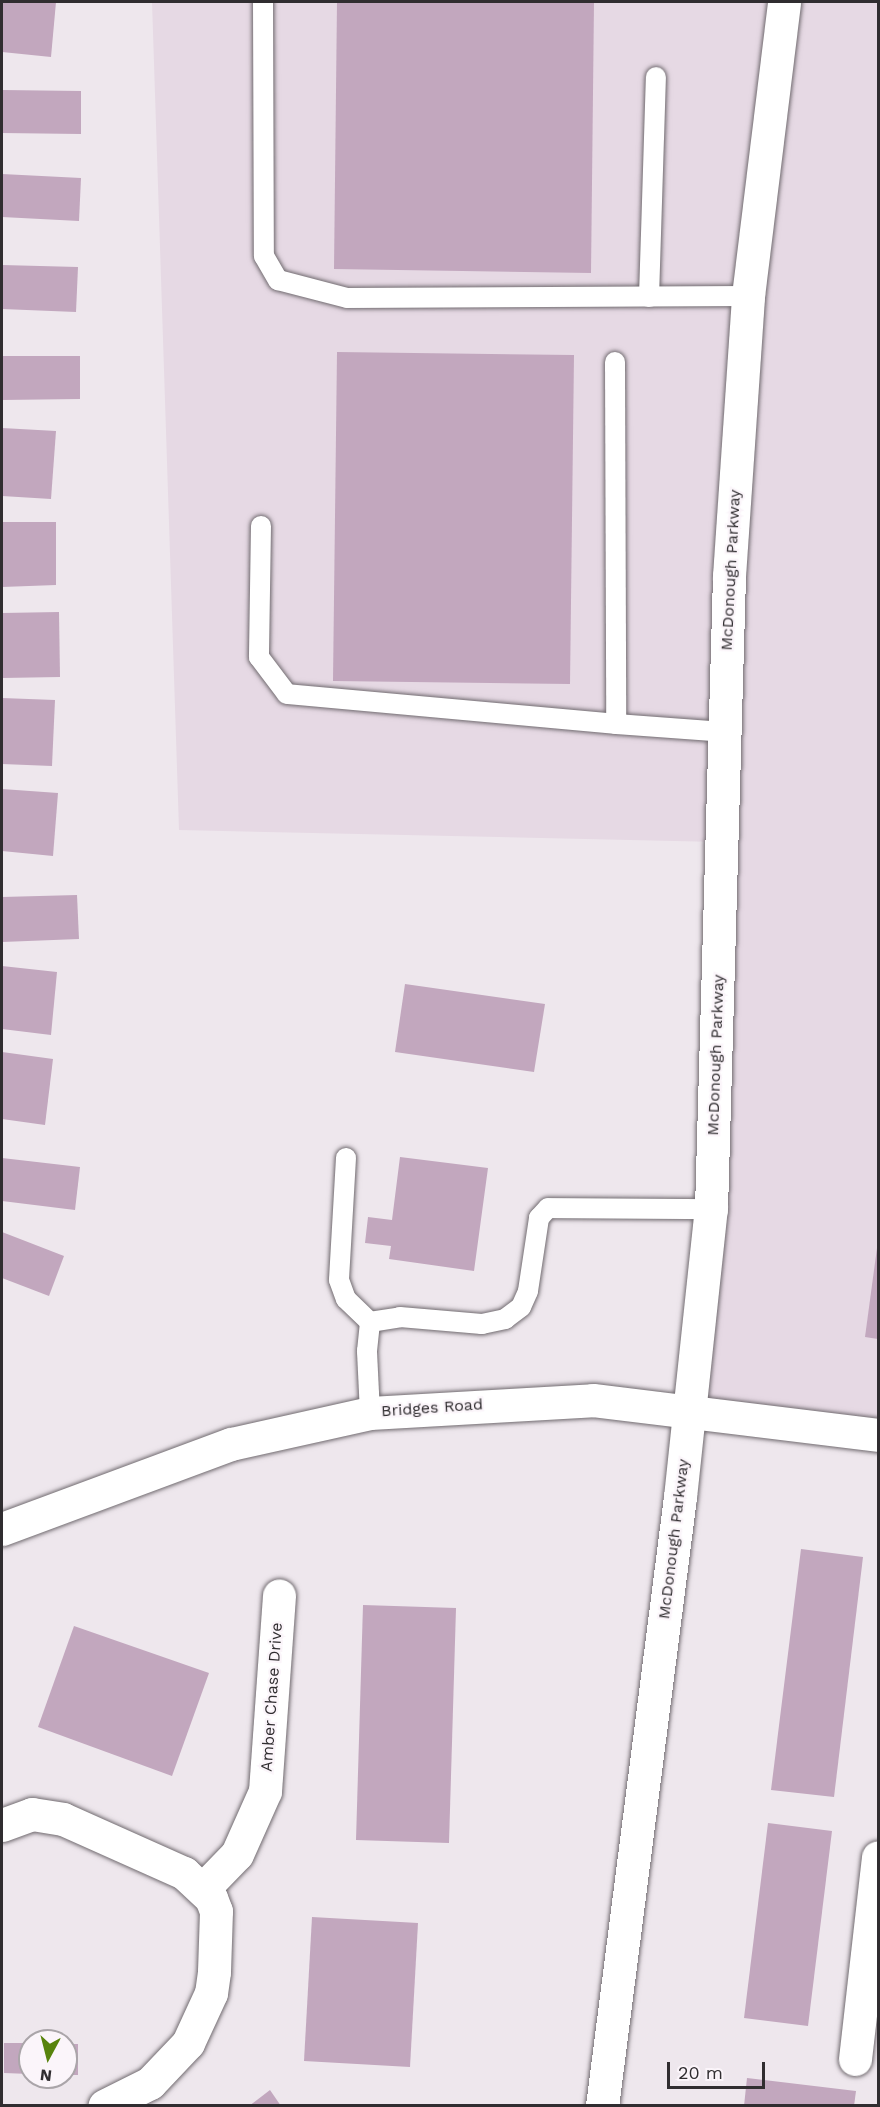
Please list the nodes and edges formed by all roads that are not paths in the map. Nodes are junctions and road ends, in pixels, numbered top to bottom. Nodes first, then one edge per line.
1 (263, 2) edge
2 (784, 2) edge
3 (656, 77) dead end
4 (748, 296) junction
5 (649, 297) junction
6 (615, 362) dead end
7 (261, 526) dead end
8 (616, 724) junction
9 (724, 732) junction
10 (346, 1158) dead end
11 (711, 1209) junction
12 (370, 1322) junction
13 (689, 1411) junction
14 (370, 1413) junction
15 (879, 1435) edge
16 (2, 1529) edge
17 (279, 1595) dead end
18 (2, 1825) edge
19 (879, 1857) edge
20 (204, 1888) junction
21 (876, 1894) edge
22 (855, 2059) dead end
23 (104, 2106) edge
24 (602, 2106) edge

1 - 5 lane
2 - 4 street, McDonough Parkway
3 - 5 lane
4 - 5 lane
4 - 9 street, McDonough Parkway
6 - 8 lane
7 - 8 lane
8 - 9 lane
9 - 11 street, McDonough Parkway
10 - 12 lane
11 - 12 lane
11 - 13 street, McDonough Parkway
12 - 14 lane
13 - 14 street, Bridges Road
13 - 15 street, Bridges Road
13 - 24 street, McDonough Parkway
14 - 16 street, Bridges Road
17 - 20 street, Amber Chase Drive
18 - 20 street
19 - 21 street
20 - 23 street
21 - 22 street

